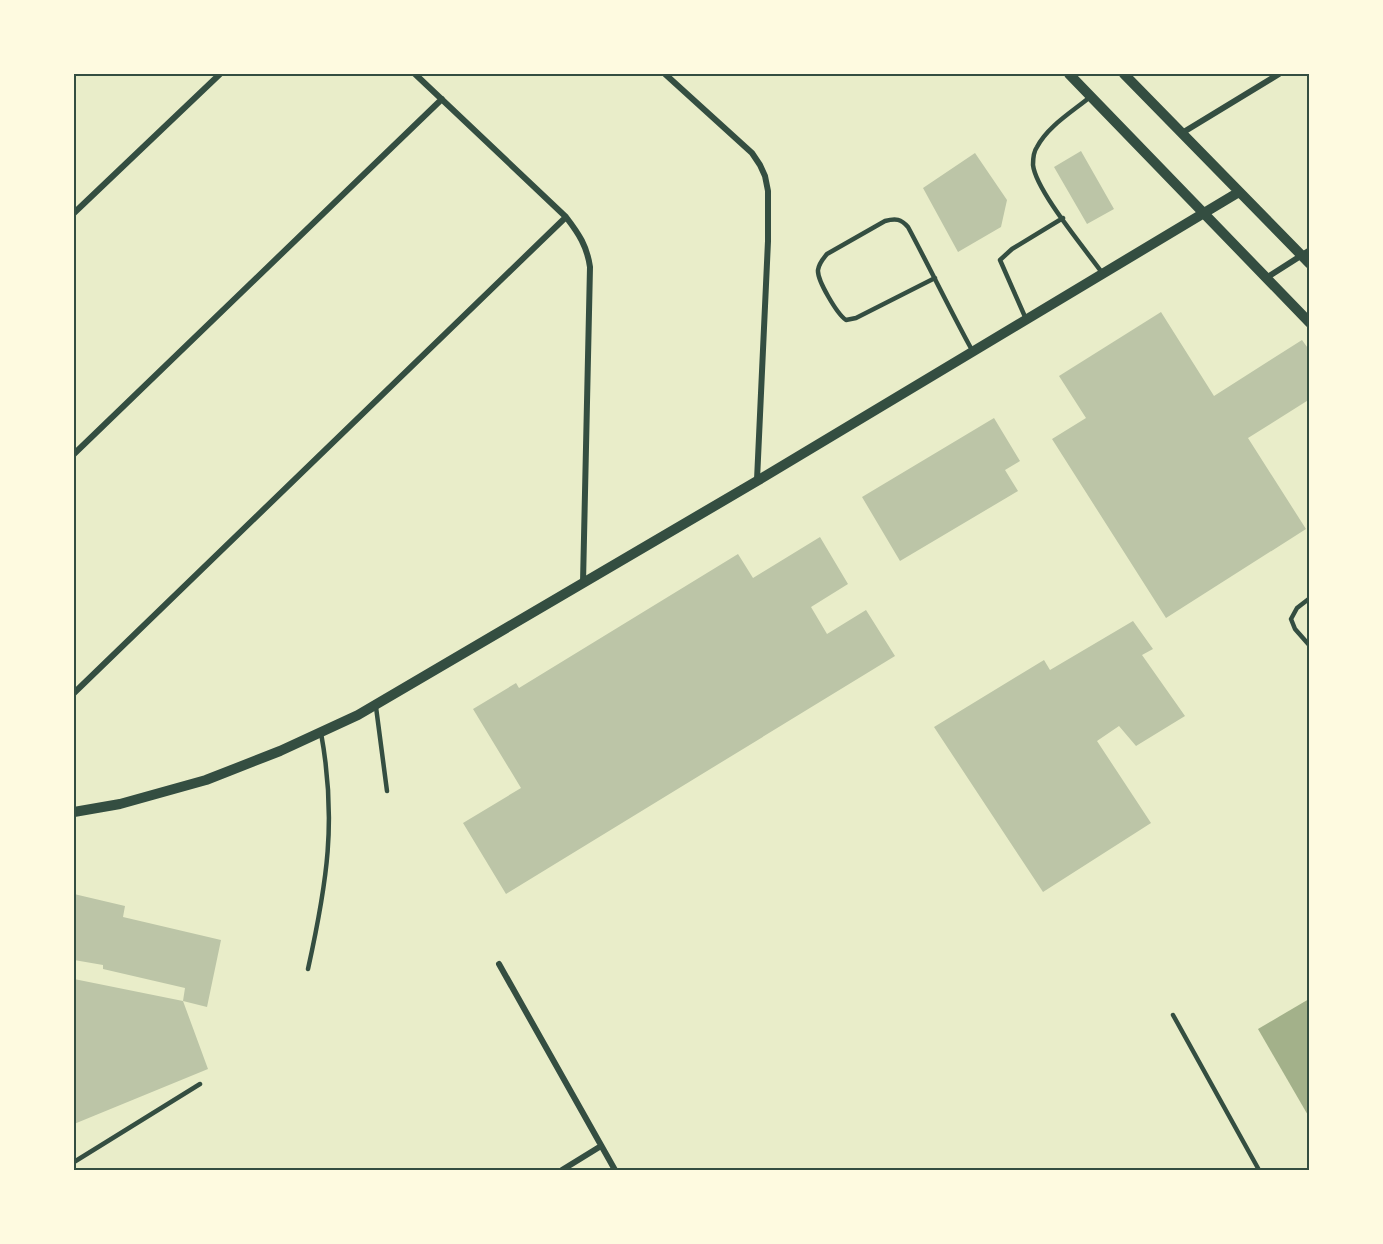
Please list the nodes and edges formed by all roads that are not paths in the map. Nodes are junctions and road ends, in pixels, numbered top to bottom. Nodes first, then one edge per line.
1 (220, 74) edge
2 (415, 74) edge
3 (665, 74) edge
4 (1069, 74) edge
5 (1124, 74) edge
6 (1279, 74) edge
7 (1091, 96) junction
8 (442, 99) junction
9 (1182, 133) junction
10 (1239, 192) junction
11 (74, 213) edge
12 (1204, 213) junction
13 (566, 218) junction
14 (1063, 219) junction
15 (1305, 252) edge
16 (1310, 264) edge
17 (1103, 274) junction
18 (935, 278) junction
19 (1266, 278) junction
20 (1026, 319) junction
21 (1310, 323) edge
22 (972, 351) junction
23 (74, 454) edge
24 (757, 481) junction
25 (583, 583) junction
26 (1310, 598) edge
27 (1310, 646) edge
28 (74, 693) edge
29 (375, 704) junction
30 (321, 733) junction
31 (387, 791) dead end
32 (74, 812) edge
33 (499, 964) dead end
34 (308, 969) dead end
35 (1173, 1014) dead end
36 (200, 1084) dead end
37 (601, 1146) junction
38 (74, 1162) edge
39 (561, 1170) edge
40 (615, 1170) edge
41 (1259, 1170) edge

1 - 11 street
2 - 8 street
3 - 24 street
4 - 7 street
5 - 9 street
6 - 9 street
7 - 12 street
7 - 14 lane
8 - 13 street
8 - 23 street
9 - 10 street
10 - 12 street
10 - 15 street
12 - 17 street
12 - 19 street
13 - 25 street
13 - 28 street
14 - 17 lane
14 - 20 lane
15 - 16 street
15 - 19 street
17 - 20 street
18 - 18 lane
18 - 22 lane
19 - 21 street
20 - 22 street
22 - 24 street
24 - 25 street
25 - 29 street
26 - 27 lane
29 - 30 street
29 - 31 lane
30 - 32 street
30 - 34 lane
33 - 37 street
35 - 41 lane
36 - 38 lane
37 - 39 street
37 - 40 street

